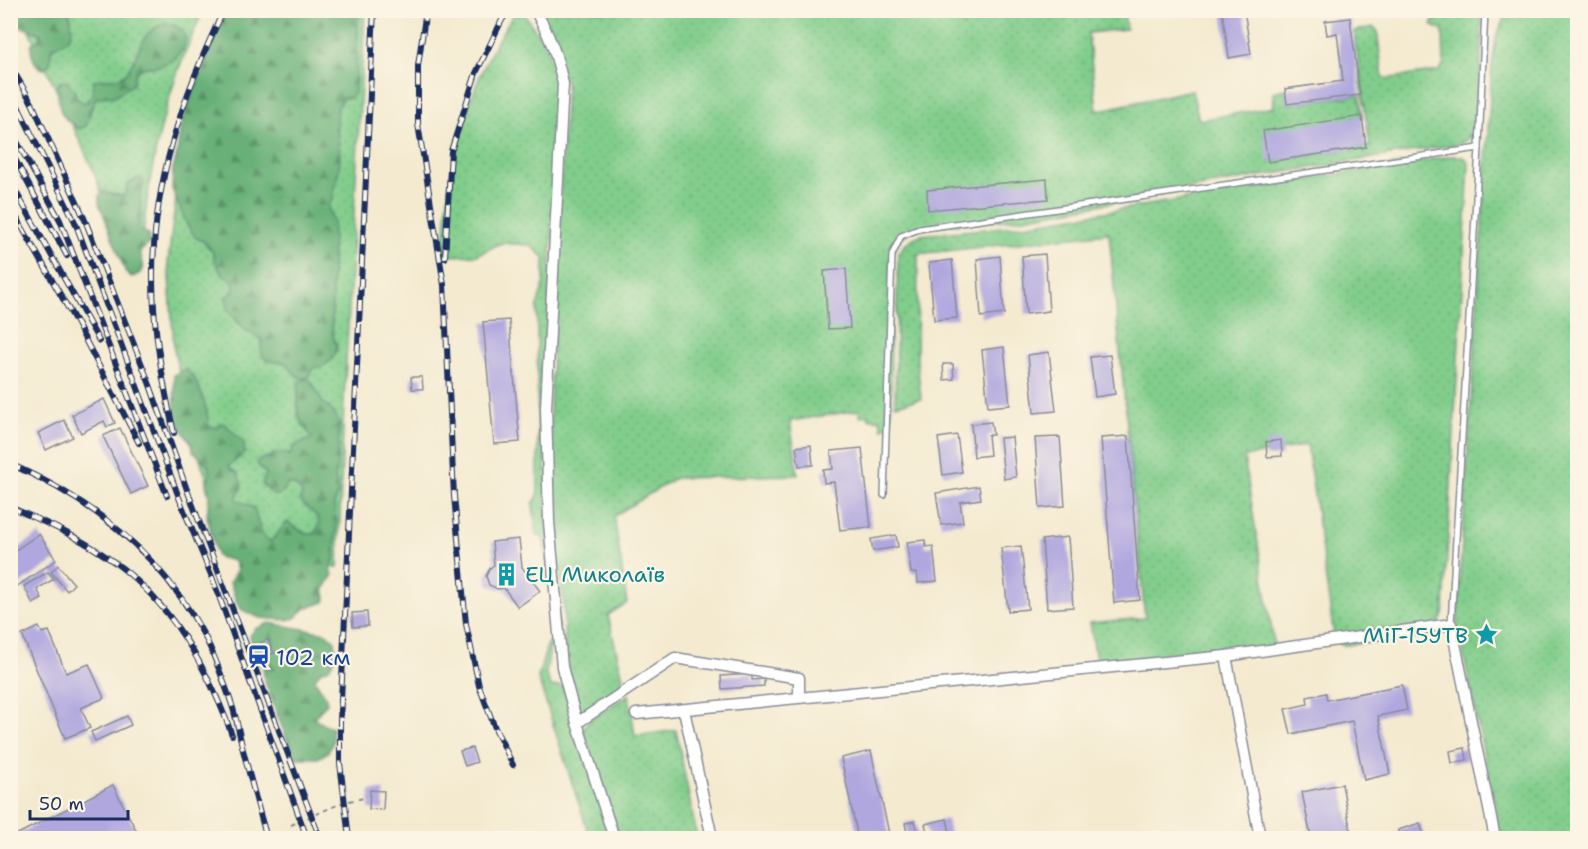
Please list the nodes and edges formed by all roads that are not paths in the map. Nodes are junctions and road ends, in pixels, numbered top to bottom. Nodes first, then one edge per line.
1 (535, 10) edge
2 (1485, 10) edge
3 (1479, 148) junction
4 (884, 495) dead end
5 (1451, 624) junction
6 (1226, 656) junction
7 (799, 697) junction
8 (684, 710) junction
9 (636, 714) dead end
10 (576, 723) junction
11 (614, 838) edge
12 (712, 838) edge
13 (1260, 838) edge
14 (1495, 838) edge

1 - 10 street
2 - 3 lane
3 - 4 lane
3 - 5 lane
5 - 6 street
5 - 14 street
6 - 7 street
6 - 13 street
7 - 8 street
7 - 10 street
8 - 9 street
8 - 12 street
10 - 11 street

